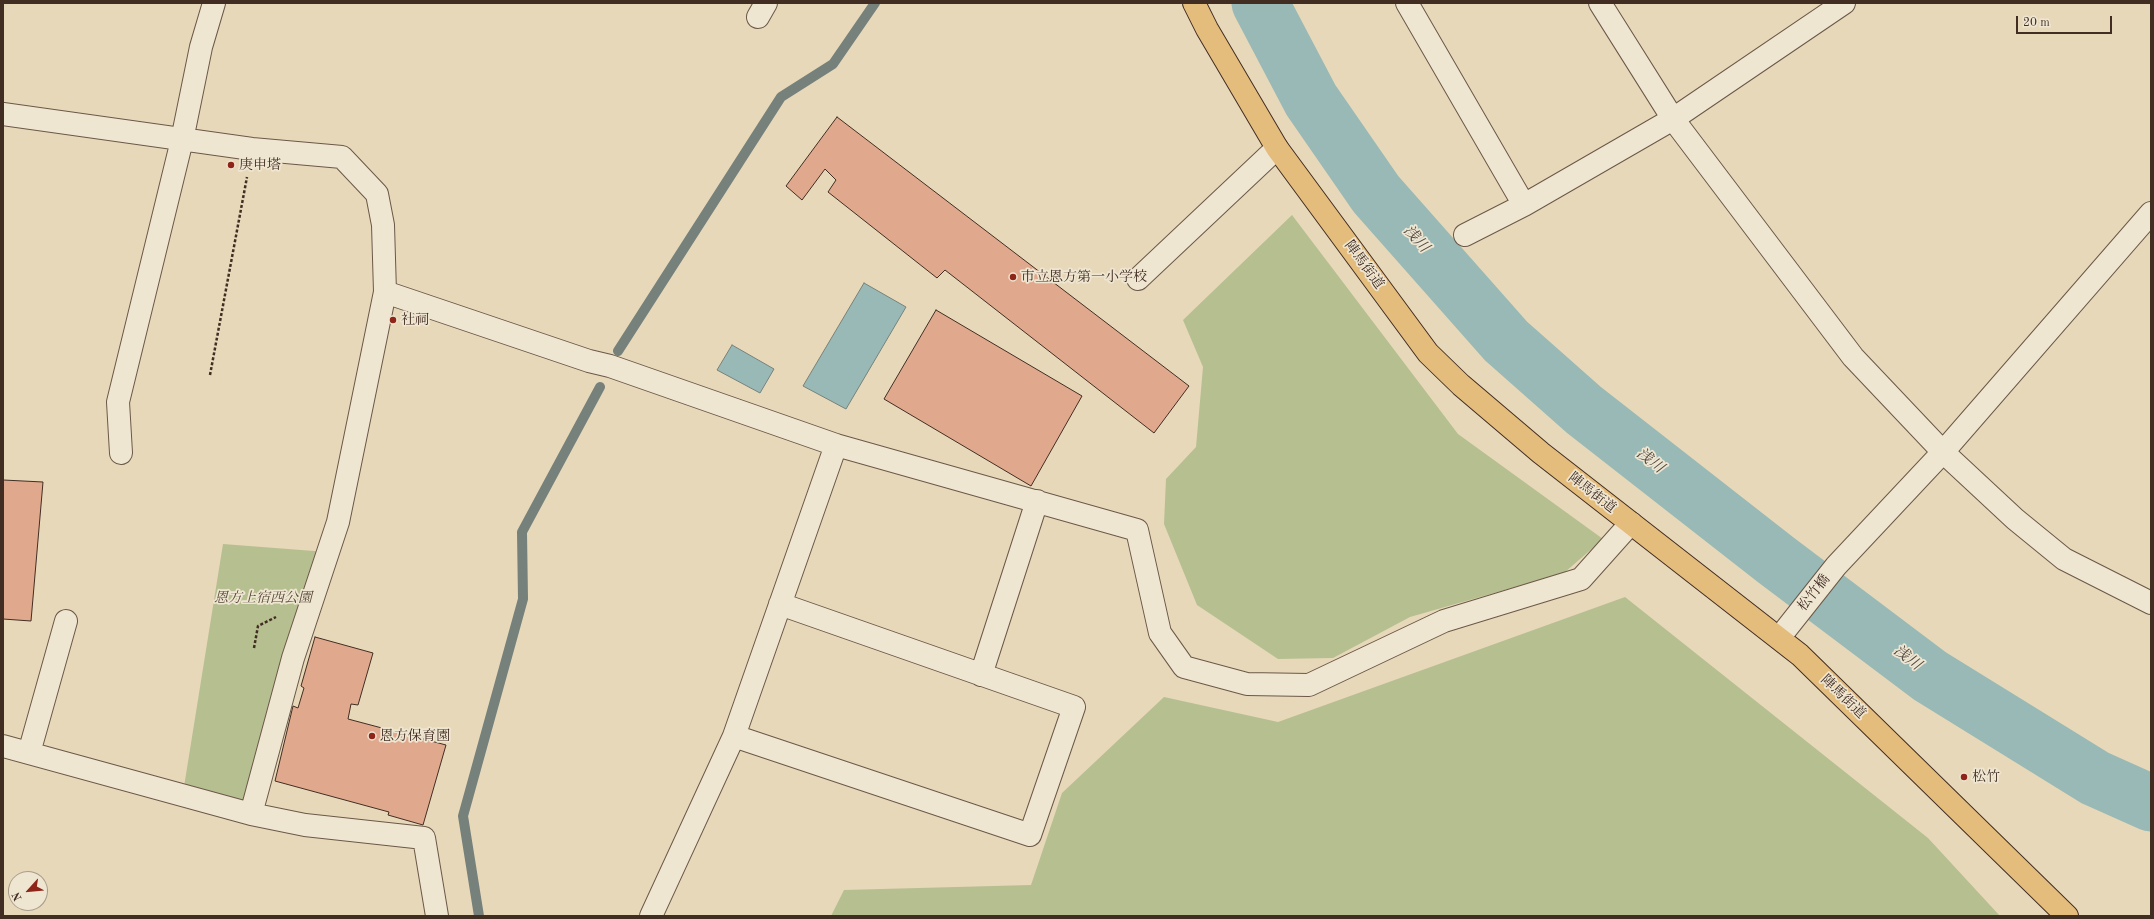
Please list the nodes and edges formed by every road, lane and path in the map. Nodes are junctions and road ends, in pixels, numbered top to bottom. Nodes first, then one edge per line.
1 (214, 3) edge
2 (1194, 3) edge
3 (1407, 3) edge
4 (1600, 3) edge
5 (1844, 3) edge
6 (3, 114) edge
7 (1673, 119) junction
8 (182, 140) junction
9 (1277, 148) junction
10 (252, 149) junction
11 (1524, 205) junction
12 (2151, 213) edge
13 (1465, 235) dead end
14 (1138, 279) dead end
15 (384, 292) junction
16 (210, 375) dead end
17 (836, 445) junction
18 (1944, 452) junction
19 (121, 453) dead end
20 (1037, 501) junction
21 (1632, 523) junction
22 (2151, 603) edge
23 (780, 604) junction
24 (66, 621) dead end
25 (1786, 630) junction
26 (981, 675) junction
27 (734, 736) junction
28 (3, 746) edge
29 (29, 753) junction
30 (251, 814) junction
31 (437, 916) edge
32 (650, 916) edge
33 (2067, 916) edge

1 - 8 street
2 - 9 main road, 陣馬街道
3 - 11 street
4 - 7 street
5 - 7 street
6 - 8 street
7 - 11 street
7 - 18 street
8 - 10 street
8 - 19 street
9 - 14 street
9 - 21 main road, 陣馬街道
10 - 15 street
10 - 16 path
11 - 13 street
12 - 18 street, 松竹橋
15 - 17 street
15 - 30 street
17 - 20 street
17 - 23 street
18 - 22 street
18 - 25 street, 松竹橋
20 - 21 street
20 - 26 street
21 - 25 main road, 陣馬街道
23 - 26 street
23 - 27 street
24 - 29 street
25 - 33 main road, 陣馬街道
26 - 27 street
27 - 32 street
28 - 29 street
29 - 30 street
30 - 31 street

